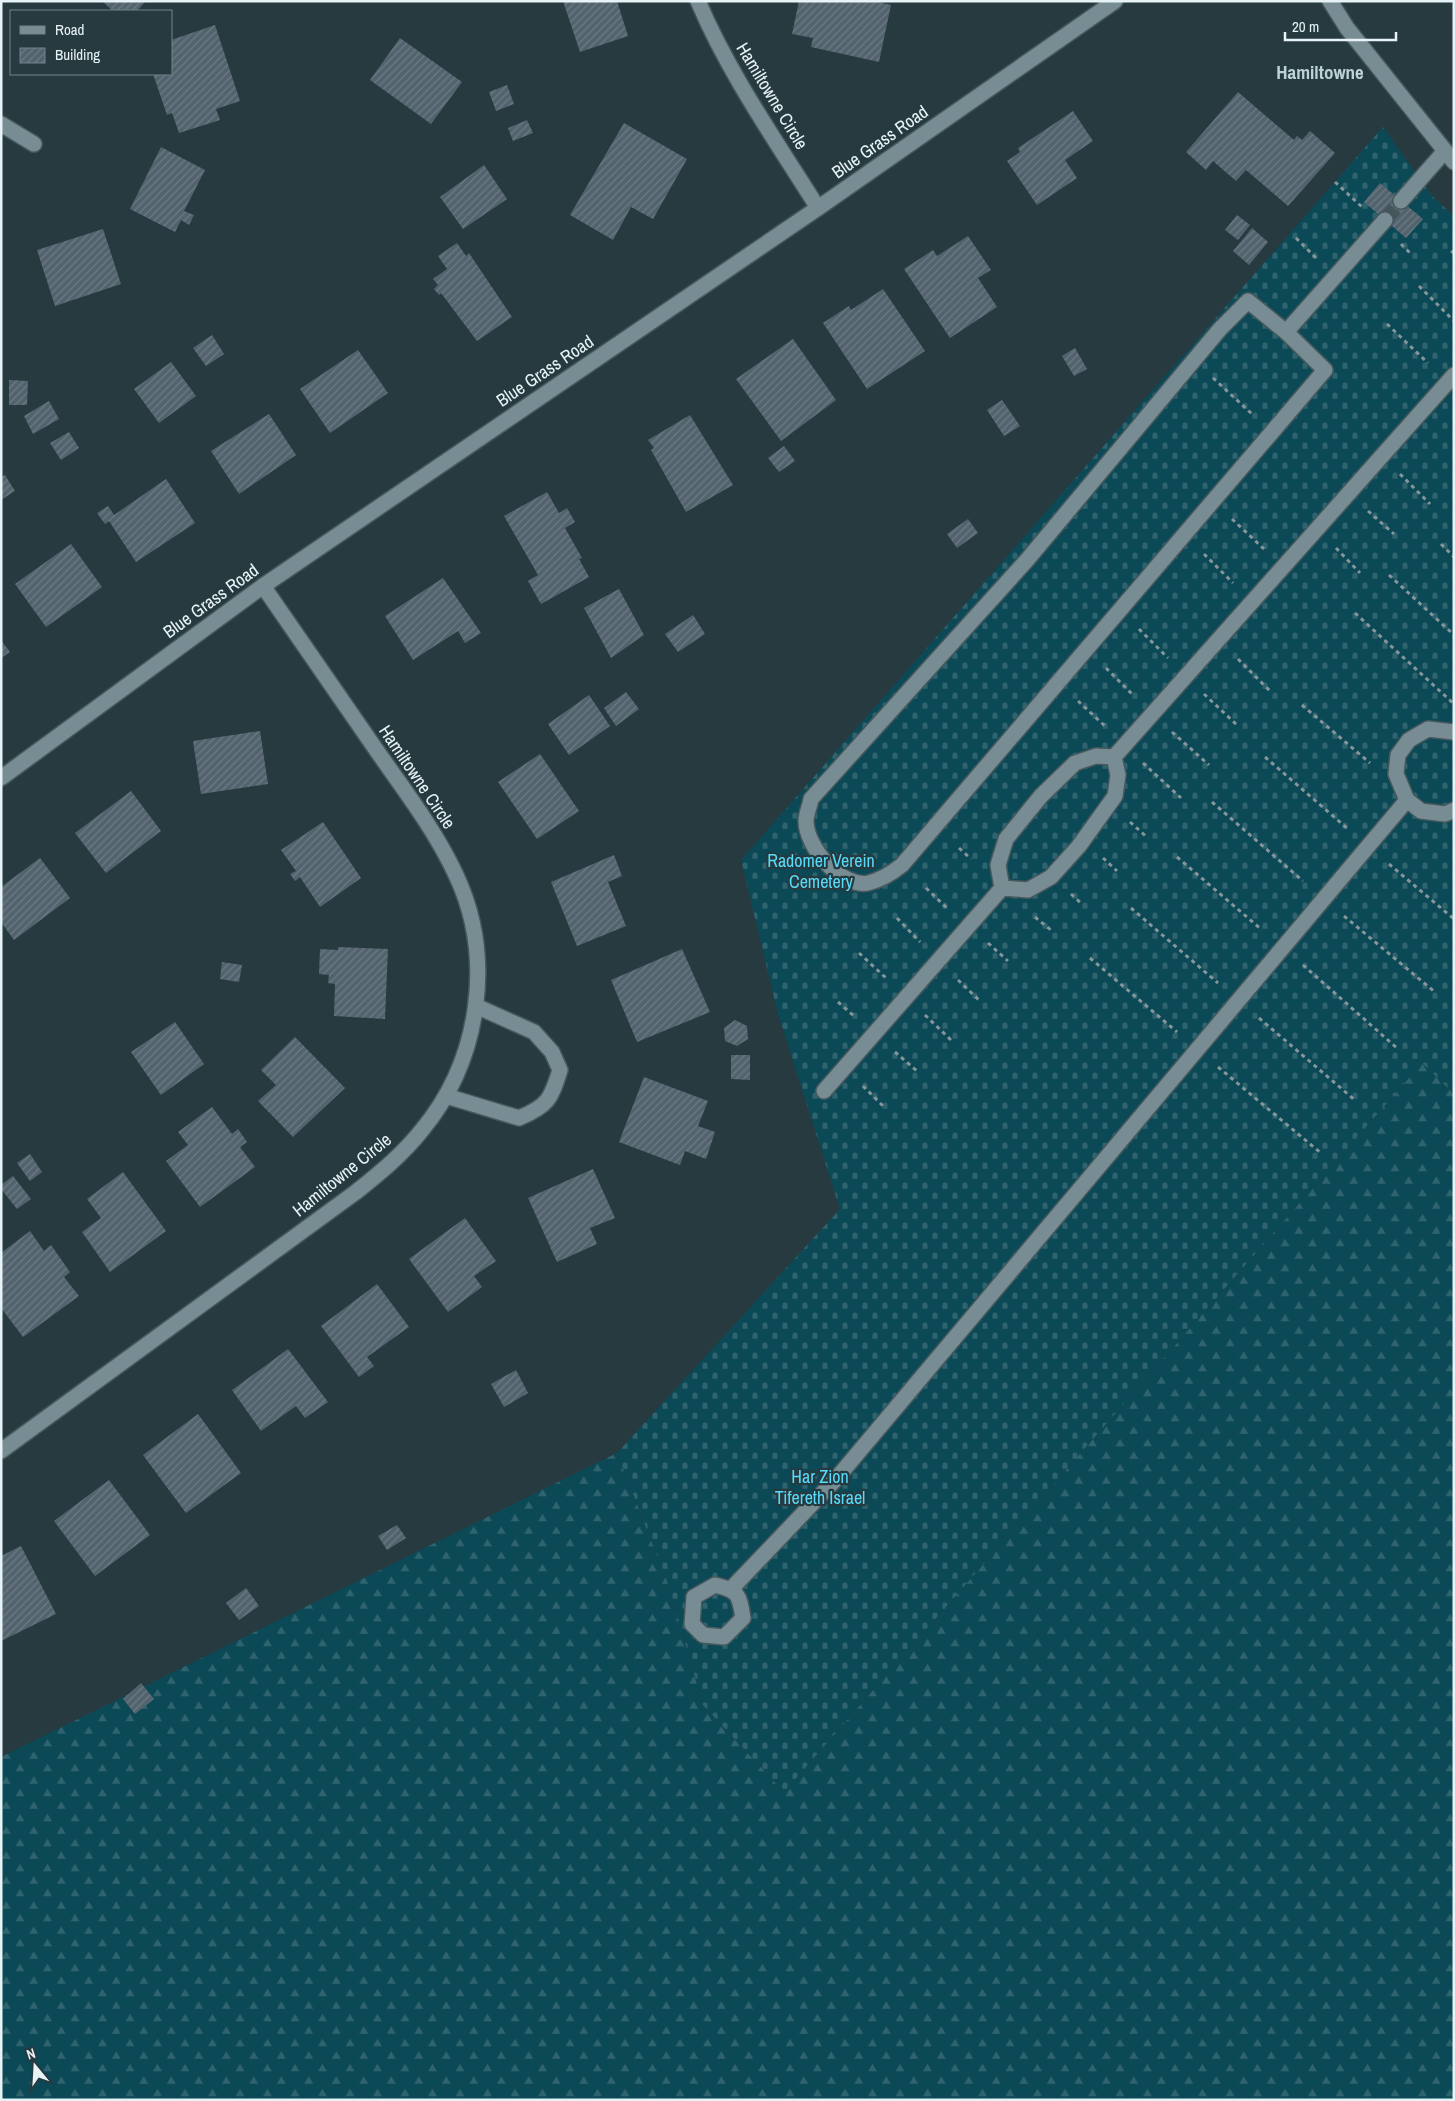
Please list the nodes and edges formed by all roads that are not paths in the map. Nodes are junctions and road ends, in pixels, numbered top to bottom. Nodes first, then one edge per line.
1 (698, 1) edge
2 (1115, 1) edge
3 (1330, 1) edge
4 (1, 124) edge
5 (34, 144) dead end
6 (1449, 157) edge
7 (1401, 201) tunnel mouth
8 (818, 208) junction
9 (1385, 220) tunnel mouth
10 (1286, 332) junction
11 (1451, 378) edge
12 (263, 586) junction
13 (1454, 732) edge
14 (1114, 757) junction
15 (1, 778) edge
16 (1405, 796) junction
17 (1454, 810) edge
18 (1002, 888) junction
19 (476, 1006) junction
20 (824, 1091) dead end
21 (446, 1096) junction
22 (1, 1451) edge
23 (731, 1589) dead end

1 - 8 street, Hamiltowne Circle
2 - 8 street, Blue Grass Road
3 - 6 street
4 - 5 street
6 - 7 street
8 - 12 street, Blue Grass Road
9 - 10 street
10 - 10 street
11 - 14 street
12 - 15 street, Blue Grass Road
12 - 19 street, Hamiltowne Circle
13 - 16 street
14 - 18 street
14 - 18 street
16 - 17 street
16 - 23 street
18 - 20 street
19 - 21 street, Hamiltowne Circle
19 - 21 street
21 - 22 street, Hamiltowne Circle

